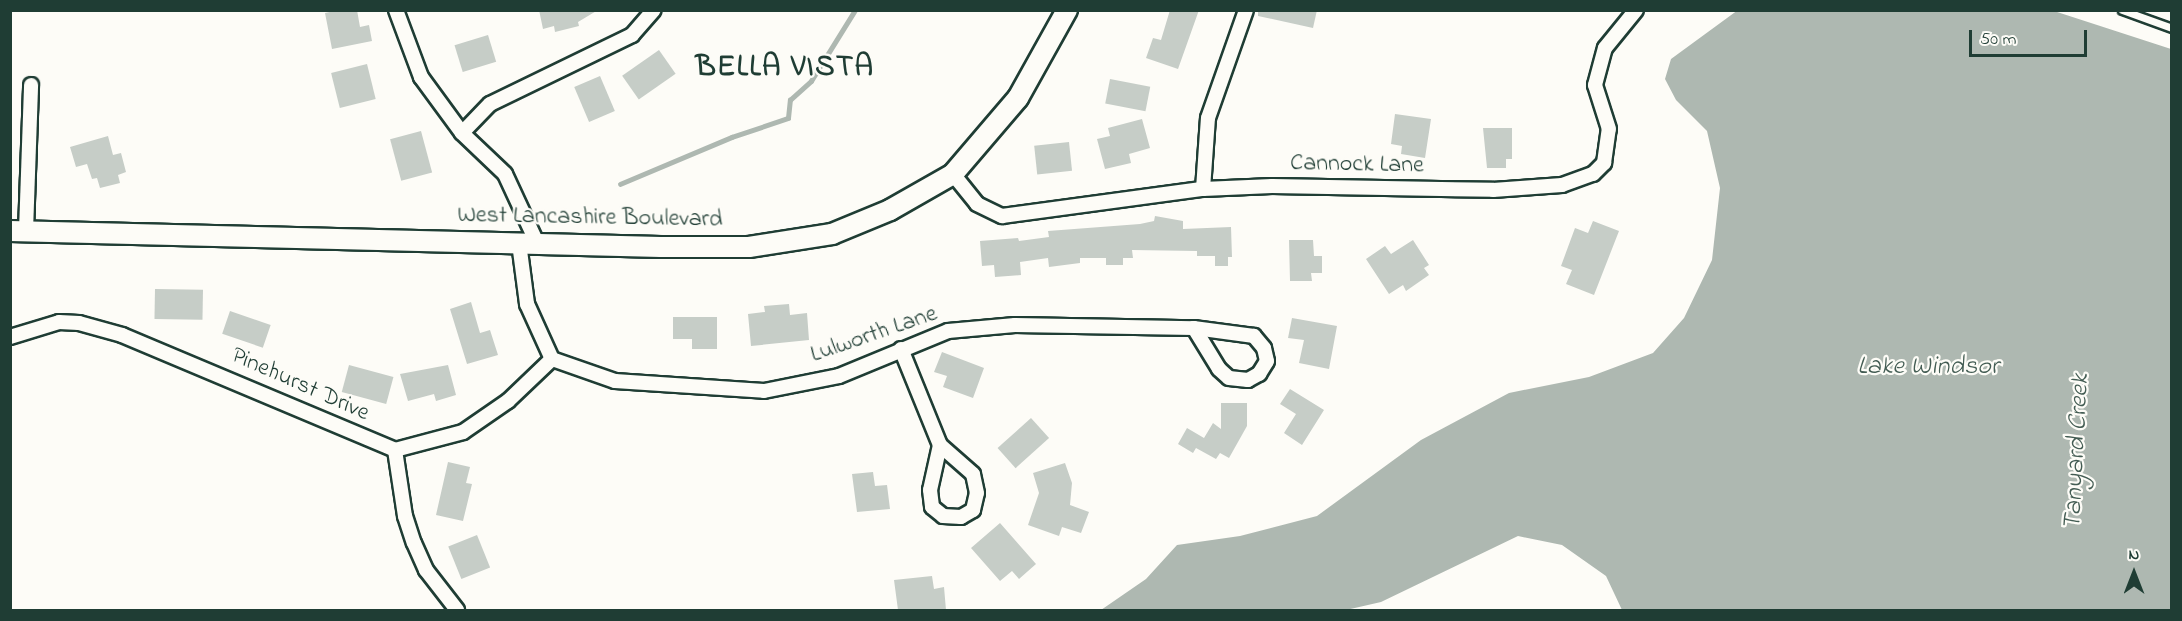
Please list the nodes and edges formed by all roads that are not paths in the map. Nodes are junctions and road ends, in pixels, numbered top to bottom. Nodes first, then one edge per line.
1 (396, 10) edge
2 (654, 10) edge
3 (1067, 10) edge
4 (1246, 10) edge
5 (1636, 10) edge
6 (2122, 10) edge
7 (2172, 28) edge
8 (31, 85) dead end
9 (462, 133) junction
10 (953, 174) junction
11 (1203, 189) junction
12 (18, 231) edge
13 (528, 243) junction
14 (1194, 328) junction
15 (10, 337) edge
16 (901, 349) junction
17 (552, 359) junction
18 (940, 445) junction
19 (394, 450) junction
20 (457, 610) edge

1 - 9 street
2 - 9 street
3 - 10 main road, West Lancashire Boulevard
4 - 11 street
5 - 11 street, Cannock Lane
6 - 7 lane
8 - 12 street
9 - 13 street
10 - 11 street, Cannock Lane
10 - 13 main road, West Lancashire Boulevard
12 - 13 main road, West Lancashire Boulevard
13 - 17 street
14 - 14 street, Lulworth Lane
14 - 16 street, Lulworth Lane
15 - 19 street, Pinehurst Drive
16 - 17 street, Lulworth Lane
16 - 18 street
17 - 19 street
18 - 18 street
19 - 20 street

